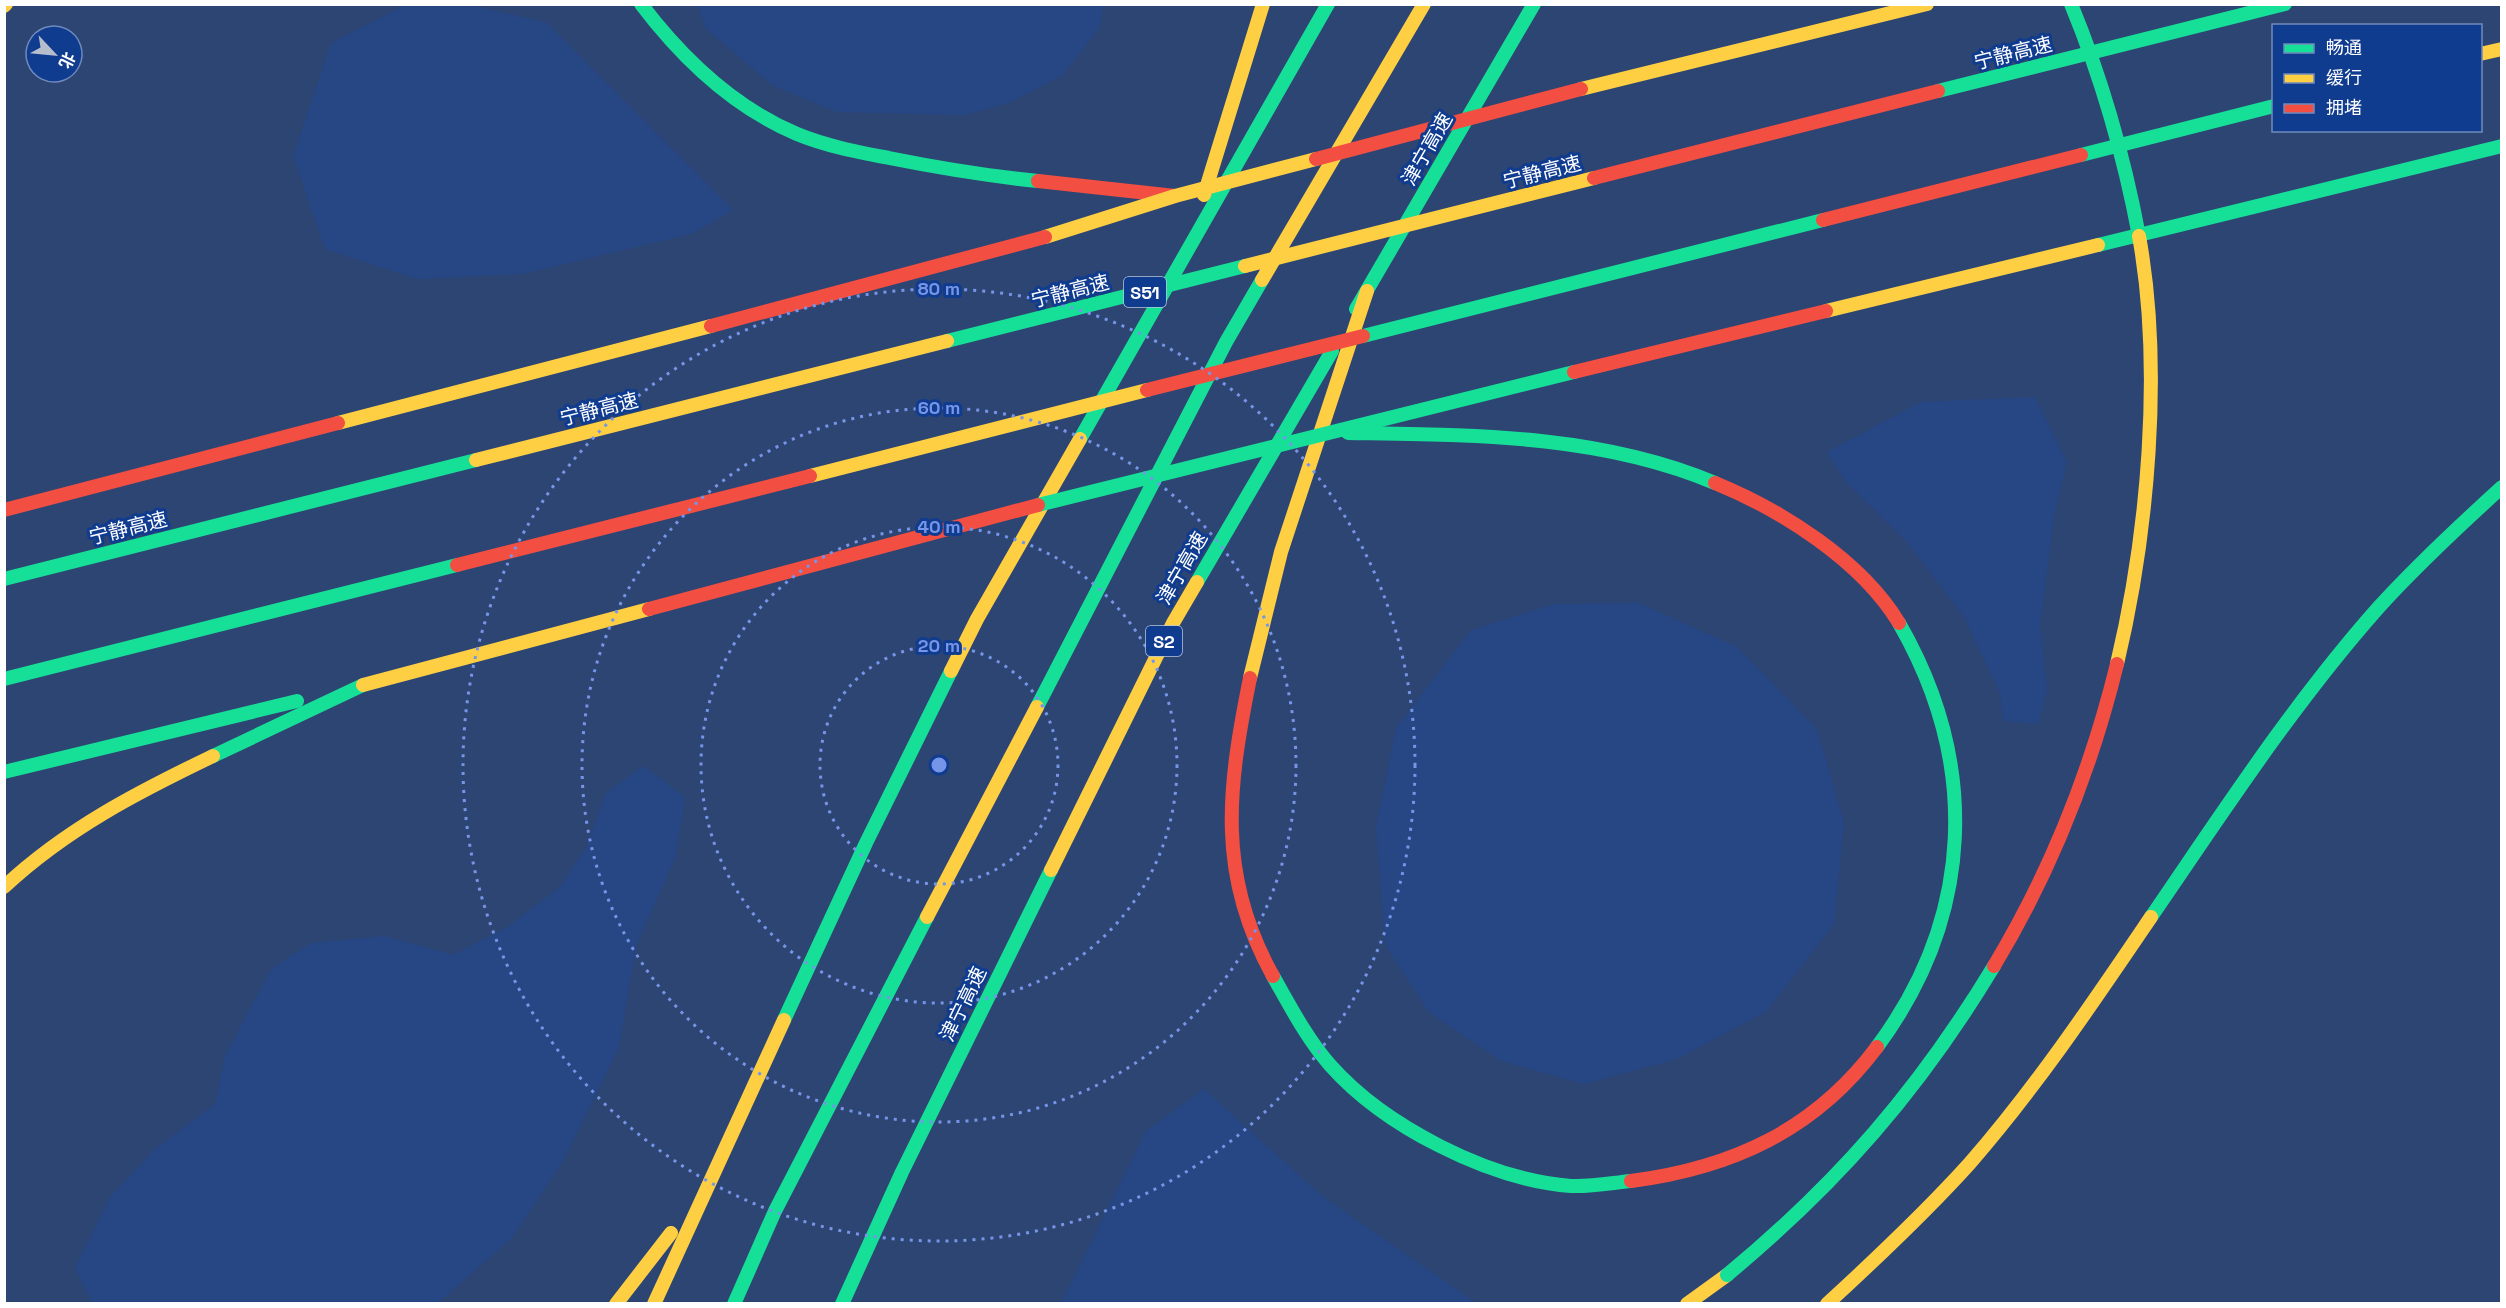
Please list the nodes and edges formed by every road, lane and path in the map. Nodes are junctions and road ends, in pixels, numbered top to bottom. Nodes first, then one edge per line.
1 (641, 4) edge
2 (1263, 4) edge
3 (1328, 4) edge
4 (1424, 4) edge
5 (1534, 4) edge
6 (1927, 4) edge
7 (2072, 4) edge
8 (2285, 4) edge
9 (2502, 49) edge
10 (2482, 54) edge
11 (2272, 107) edge
12 (2502, 146) edge
13 (1175, 196) junction
14 (1186, 254) junction
15 (1367, 291) junction
16 (1325, 432) junction
17 (2502, 487) edge
18 (4, 510) edge
19 (4, 579) edge
20 (4, 679) edge
21 (363, 685) junction
22 (4, 772) edge
23 (4, 887) edge
24 (705, 1189) junction
25 (616, 1304) edge
26 (654, 1304) edge
27 (734, 1304) edge
28 (842, 1304) edge
29 (1687, 1304) edge
30 (1827, 1304) edge

1 - 13 highway
2 - 14 highway
3 - 14 highway
4 - 27 highway
5 - 15 highway, 津宁高速 / S2
6 - 13 highway, bridge
7 - 29 highway, bridge
8 - 19 highway, 宁静高速 / S51, bridge
9 - 10 highway
11 - 20 highway, bridge
12 - 16 highway, bridge
13 - 18 highway, bridge
14 - 24 highway
15 - 16 highway, bridge
15 - 28 highway, 津宁高速 / S2
16 - 21 highway, bridge
17 - 30 highway
21 - 22 highway
21 - 23 highway
24 - 25 highway
24 - 26 highway

